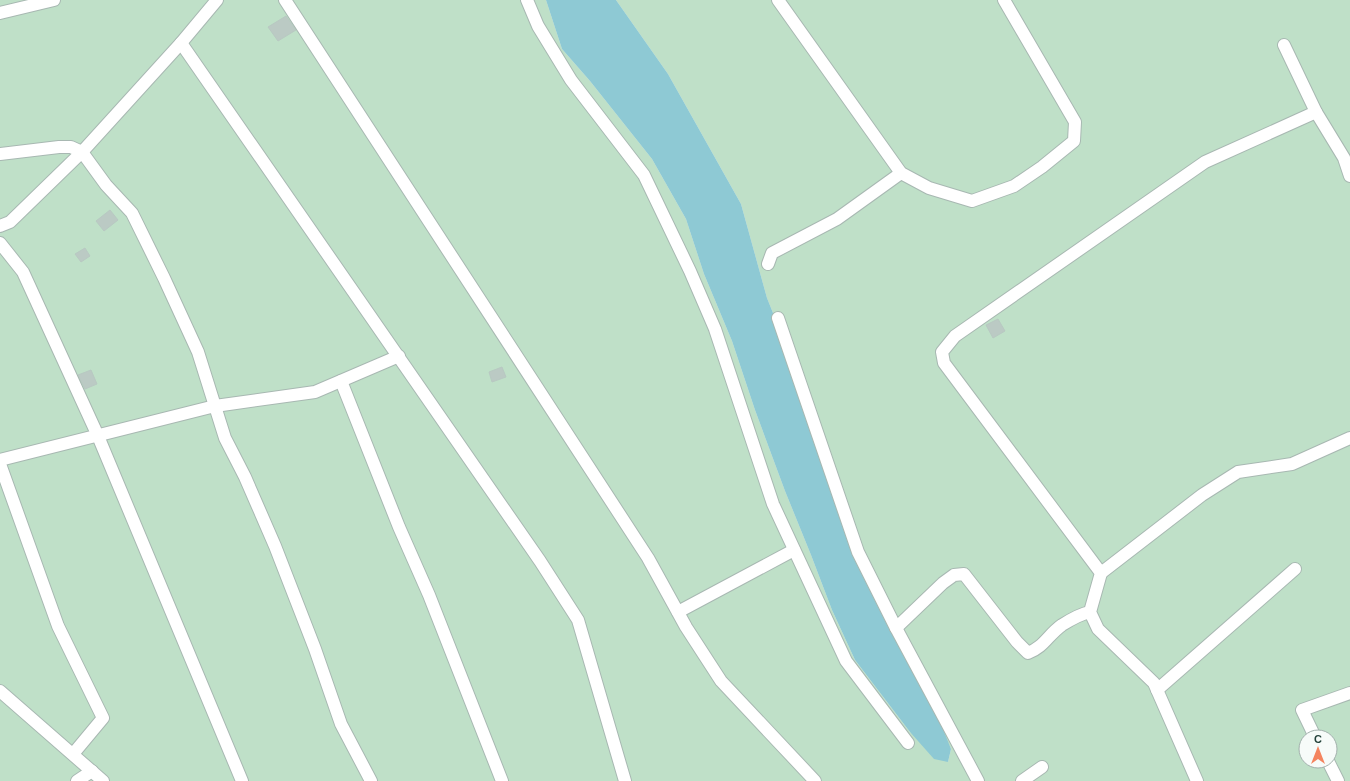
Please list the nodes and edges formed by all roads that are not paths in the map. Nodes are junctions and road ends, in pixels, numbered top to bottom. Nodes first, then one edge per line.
1 (54, 0) edge
2 (217, 0) edge
3 (285, 0) edge
4 (527, 0) edge
5 (778, 0) edge
6 (1004, 0) edge
7 (0, 13) edge
8 (181, 43) junction
9 (1284, 45) dead end
10 (1316, 112) junction
11 (82, 152) junction
12 (0, 154) edge
13 (901, 173) junction
14 (1350, 176) edge
15 (0, 226) edge
16 (0, 243) edge
17 (768, 264) dead end
18 (778, 318) dead end
19 (399, 356) junction
20 (341, 381) junction
21 (215, 406) junction
22 (98, 436) junction
23 (1350, 438) edge
24 (0, 460) edge
25 (0, 464) edge
26 (794, 550) junction
27 (1295, 569) dead end
28 (1101, 573) junction
29 (678, 612) junction
30 (1090, 612) junction
31 (896, 628) junction
32 (1157, 690) junction
33 (0, 691) edge
34 (1350, 693) edge
35 (1312, 729) edge
36 (908, 743) dead end
37 (73, 754) junction
38 (1042, 767) dead end
39 (1332, 769) edge
40 (92, 771) junction
41 (77, 781) edge
42 (103, 781) edge
43 (242, 781) edge
44 (371, 781) edge
45 (502, 781) edge
46 (625, 781) edge
47 (815, 781) edge
48 (978, 781) edge
49 (1022, 781) edge
50 (1197, 781) edge
51 (1338, 781) edge

1 - 7 lane
2 - 8 lane
3 - 29 lane
4 - 26 lane
5 - 13 lane
6 - 13 lane
8 - 11 lane
8 - 19 lane
9 - 10 lane
10 - 14 lane
10 - 28 lane
11 - 12 lane
11 - 15 lane
11 - 21 lane
13 - 17 lane
16 - 22 lane
18 - 31 lane
19 - 20 lane
19 - 46 lane
20 - 21 lane
20 - 45 lane
21 - 22 lane
21 - 44 lane
22 - 24 lane
22 - 43 lane
23 - 28 lane
25 - 37 lane
26 - 29 lane
26 - 36 lane
27 - 32 lane
28 - 30 lane
29 - 47 lane
30 - 31 lane
30 - 32 lane
31 - 48 lane
32 - 50 lane
33 - 37 lane
34 - 35 lane
37 - 40 lane
38 - 49 lane
39 - 51 lane
40 - 41 lane
40 - 42 lane

